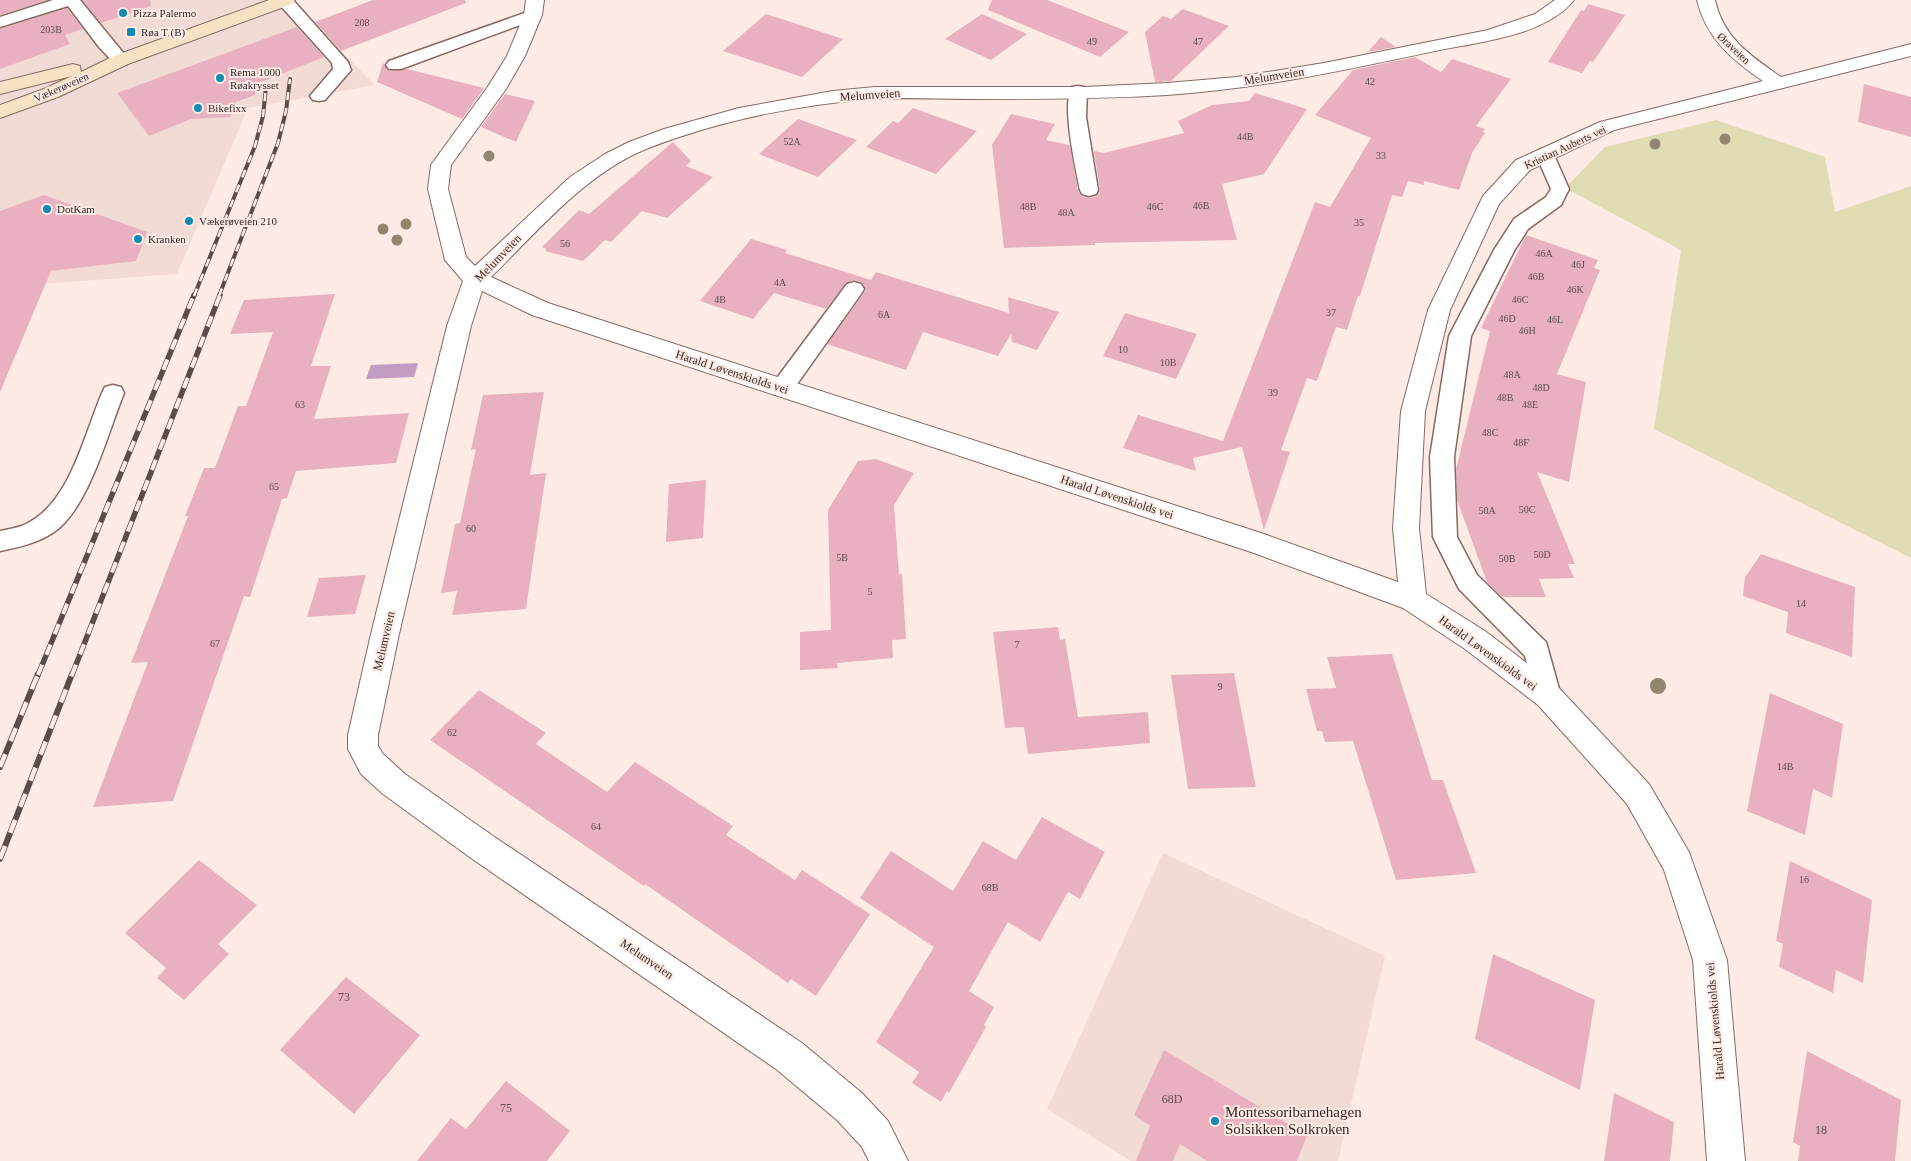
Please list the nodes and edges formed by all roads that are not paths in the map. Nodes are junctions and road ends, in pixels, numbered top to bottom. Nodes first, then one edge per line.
1 (71, 0) edge
2 (285, 0) edge
3 (1565, 0) edge
4 (1706, 0) edge
5 (534, 8) edge
6 (0, 22) edge
7 (1911, 50) edge
8 (121, 60) junction
9 (395, 65) dead end
10 (1779, 84) junction
11 (0, 88) edge
12 (1078, 91) junction
13 (319, 96) dead end
14 (0, 112) edge
15 (1545, 155) junction
16 (1089, 190) dead end
17 (474, 279) junction
18 (854, 289) dead end
19 (782, 388) junction
20 (113, 392) dead end
21 (0, 542) edge
22 (1413, 600) junction
23 (1548, 696) junction
24 (889, 1161) edge
25 (1726, 1161) edge

1 - 6 lane
1 - 8 lane
2 - 8 main road, Vækerøveien
2 - 13 lane
3 - 12 street, Melumveien
4 - 10 street, Øraveien
5 - 9 lane
5 - 17 street, Harald Løvenskiolds vei
7 - 10 street, Kristian Auberts vei
8 - 11 main road, Vækerøveien
8 - 14 main road, Vækerøveien
10 - 15 street, Kristian Auberts vei
12 - 16 lane
12 - 17 street, Melumveien
15 - 22 street, Kristian Auberts vei
15 - 23 lane
17 - 19 street, Harald Løvenskiolds vei
17 - 24 street, Melumveien
18 - 19 lane
19 - 22 street, Harald Løvenskiolds vei
20 - 21 lane
22 - 23 street, Harald Løvenskiolds vei
23 - 25 street, Harald Løvenskiolds vei

